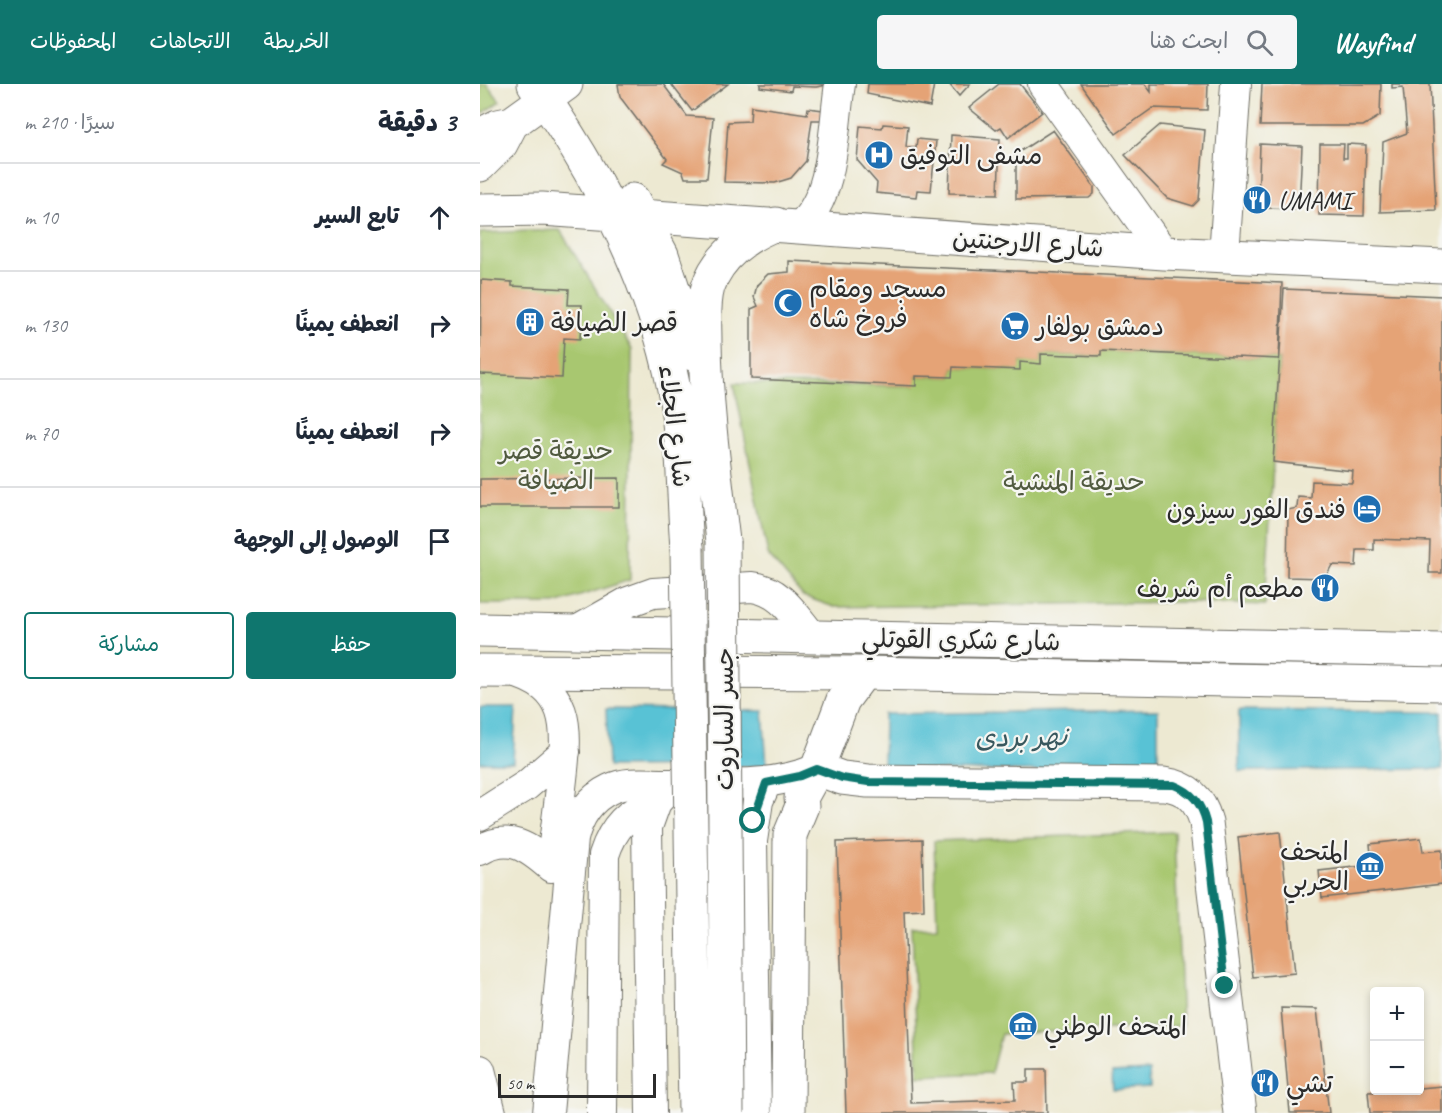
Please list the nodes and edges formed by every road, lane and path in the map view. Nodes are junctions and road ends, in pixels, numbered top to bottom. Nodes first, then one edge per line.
1 (840, 84) edge
2 (1043, 84) edge
3 (1236, 84) edge
4 (553, 87) edge
5 (512, 123) junction
6 (480, 135) edge
7 (480, 165) edge
8 (480, 210) edge
9 (629, 215) junction
10 (788, 225) junction
11 (1164, 253) junction
12 (1224, 255) junction
13 (1442, 266) edge
14 (706, 400) junction
15 (687, 548) joint
16 (480, 630) edge
17 (575, 632) junction
18 (812, 636) junction
19 (1442, 650) edge
20 (495, 671) edge
21 (863, 673) junction
22 (1442, 684) edge
23 (565, 752) junction
24 (817, 769) junction
25 (766, 783) junction
26 (664, 793) junction
27 (480, 815) edge
28 (480, 850) edge
29 (551, 867) junction
30 (480, 1070) edge
31 (491, 1113) edge
32 (527, 1113) edge
33 (548, 1113) edge
34 (602, 1113) edge
35 (651, 1113) edge
36 (695, 1113) edge
37 (727, 1113) edge
38 (756, 1113) edge
39 (788, 1113) edge
40 (1240, 1113) edge

1 - 10 street
2 - 11 street
3 - 12 street
4 - 5 main road
4 - 9 main road, شارع الجلاء
5 - 6 main road
5 - 7 main road
8 - 9 main road, شارع الارجنتين
9 - 10 main road, شارع الارجنتين
9 - 14 main road, شارع الجلاء
9 - 15 main road, شارع الجلاء
10 - 11 main road, شارع الارجنتين
10 - 14 main road
11 - 12 main road, شارع الارجنتين
12 - 13 main road, شارع الارجنتين
14 - 37 main road, جسر الساروت, bridge
15 - 36 main road, جسر الساروت, bridge
16 - 17 main road, شارع شكري القوتلي
17 - 18 main road, شارع شكري القوتلي
17 - 18 street
18 - 19 main road, شارع شكري القوتلي
20 - 21 main road, شارع شكري القوتلي
20 - 23 street
21 - 22 main road, شارع شكري القوتلي
21 - 24 main road
23 - 27 street
23 - 29 street
24 - 25 street
24 - 39 main road
24 - 40 main road
25 - 26 street
25 - 38 street
26 - 33 street
26 - 34 street
26 - 35 street
28 - 29 street
29 - 32 street
30 - 31 street

